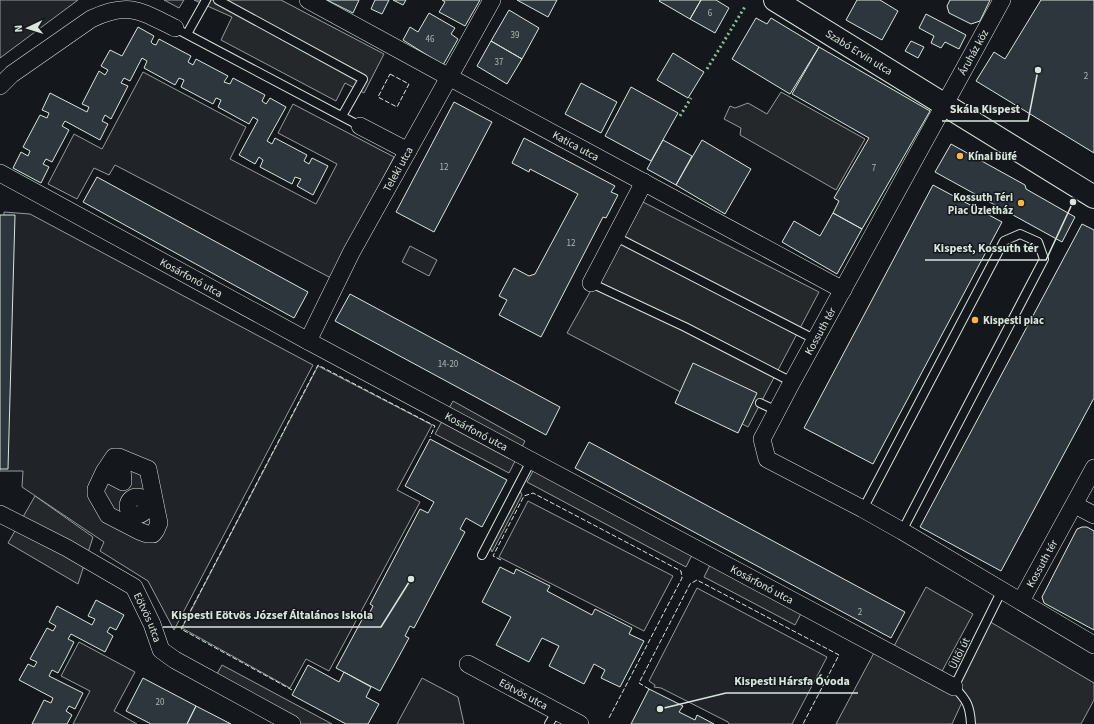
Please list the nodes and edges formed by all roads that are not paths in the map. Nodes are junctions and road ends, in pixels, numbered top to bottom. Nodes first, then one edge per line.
1 (206, 0) edge
2 (218, 0) edge
3 (308, 0) edge
4 (492, 0) edge
5 (775, 0) edge
6 (1002, 0) edge
7 (181, 31) junction
8 (449, 78) junction
9 (0, 86) edge
10 (944, 104) junction
11 (342, 116) junction
12 (360, 126) joint
13 (408, 151) junction
14 (0, 173) edge
15 (644, 182) junction
16 (1094, 197) edge
17 (616, 237) junction
18 (591, 283) joint
19 (844, 290) junction
20 (816, 340) junction
21 (308, 341) junction
22 (792, 382) junction
23 (760, 403) dead end
24 (777, 411) junction
25 (125, 460) junction
26 (531, 461) junction
27 (1094, 468) edge
28 (104, 472) junction
29 (151, 479) junction
30 (137, 495) junction
31 (1075, 505) junction
32 (863, 509) junction
33 (0, 514) edge
34 (1094, 515) edge
35 (902, 531) junction
36 (482, 555) dead end
37 (1002, 590) junction
38 (1021, 601) junction
39 (1094, 644) edge
40 (468, 664) dead end
41 (954, 688) junction
42 (552, 718) edge
43 (292, 724) edge
44 (580, 724) edge
45 (971, 724) edge

1 - 7 lane
2 - 11 lane
3 - 8 street, Katica utca
4 - 8 street, Teleki utca
5 - 10 main road, Szabó Ervin utca
6 - 10 street, Áruház köz
7 - 9 street
7 - 11 lane
8 - 13 street, Teleki utca
8 - 15 street, Katica utca
10 - 16 main road
10 - 19 street, Kossuth tér
11 - 12 lane
12 - 13 street
13 - 21 street, Teleki utca
14 - 21 street, Kosárfonó utca
15 - 17 street
15 - 19 street, Katica utca
17 - 18 street
17 - 20 lane
18 - 22 lane
19 - 20 street, Kossuth tér
20 - 22 street, Kossuth tér
21 - 26 street, Kosárfonó utca
22 - 24 street, Kossuth tér
23 - 24 lane
24 - 32 street, Kossuth tér
25 - 28 street
25 - 29 street
25 - 30 street
26 - 36 lane
26 - 41 street, Kosárfonó utca
27 - 31 street, Kossuth tér
28 - 30 street
28 - 30 street
29 - 30 street
29 - 30 street
31 - 34 street
31 - 38 street, Kossuth tér
32 - 35 street, Kossuth tér
32 - 35 lane
33 - 43 street, Eötvös utca
35 - 37 street, Kossuth tér
37 - 38 street, Kossuth tér
37 - 41 lane, Üllői út
38 - 39 street, Kossuth tér
40 - 42 street, Eötvös utca
41 - 45 lane
42 - 44 street, Eötvös utca

